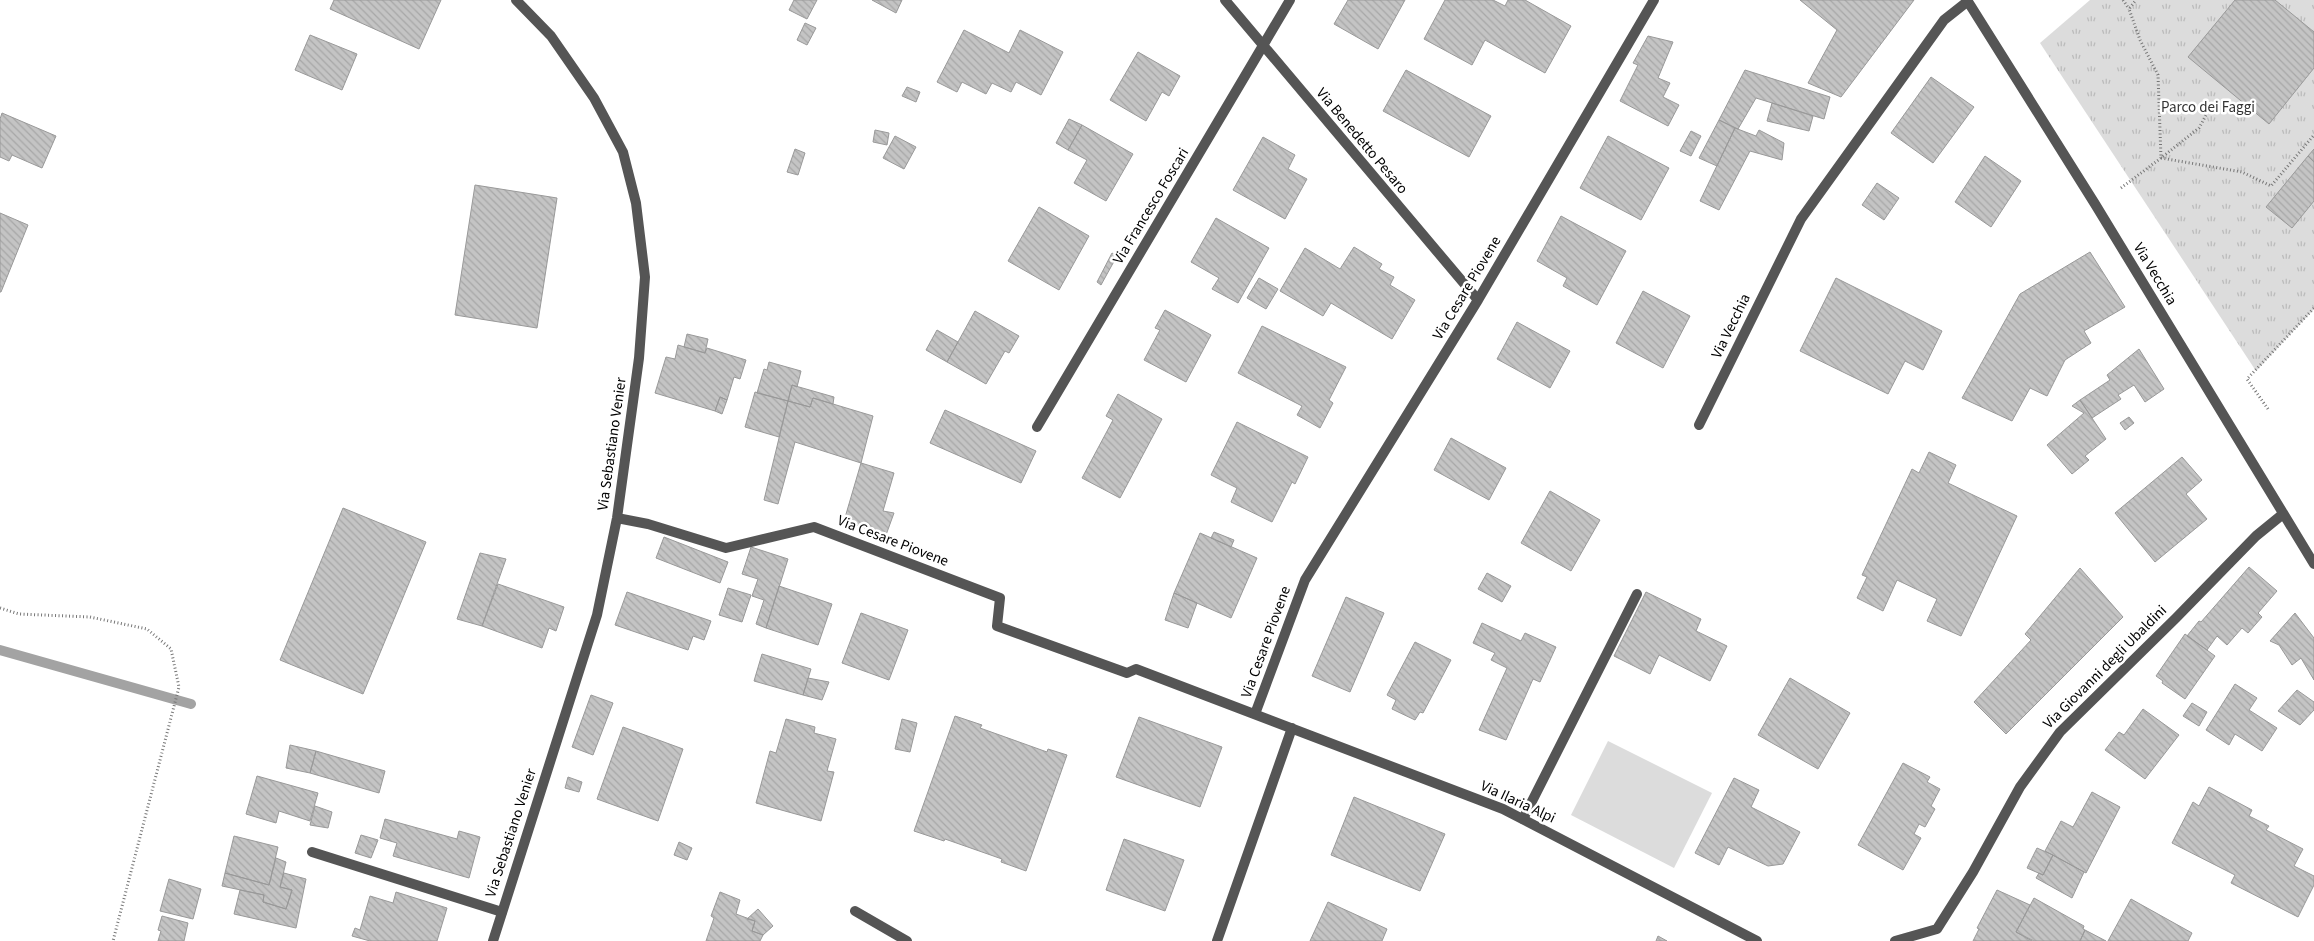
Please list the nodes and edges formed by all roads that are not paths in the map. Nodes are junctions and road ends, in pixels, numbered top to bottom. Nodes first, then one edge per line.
1 (516, 0) edge
2 (1225, 0) edge
3 (1290, 0) edge
4 (1654, 0) edge
5 (1967, 1) edge
6 (1263, 47) junction
7 (1478, 300) junction
8 (1699, 425) dead end
9 (1037, 427) dead end
10 (2283, 514) junction
11 (617, 518) junction
12 (2314, 564) edge
13 (1637, 594) dead end
14 (1255, 714) junction
15 (1292, 728) junction
16 (1523, 819) junction
17 (312, 852) dead end
18 (854, 911) dead end
19 (502, 912) junction
20 (493, 941) edge
21 (906, 941) edge
22 (1217, 941) edge
23 (1757, 941) edge
24 (1895, 941) edge

1 - 11 street, Via Sebastiano Venier
2 - 6 street, Via Benedetto Pesaro
3 - 6 street, Via Francesco Foscari
4 - 7 street, Via Cesare Piovene
5 - 8 street, Via Vecchia
5 - 10 street, Via Vecchia
6 - 7 street, Via Benedetto Pesaro
6 - 9 street, Via Francesco Foscari
7 - 14 street, Via Cesare Piovene
10 - 12 street, Via Vecchia
10 - 24 street, Via Giovanni degli Ubaldini
11 - 14 street, Via Cesare Piovene
11 - 19 street, Via Sebastiano Venier
13 - 16 street
14 - 15 street, Via Ilaria Alpi
15 - 16 street, Via Ilaria Alpi
15 - 22 street
16 - 23 street, Via Ilaria Alpi
17 - 19 street, Via Sebastiano Venier
18 - 21 street
19 - 20 street, Via Sebastiano Venier

